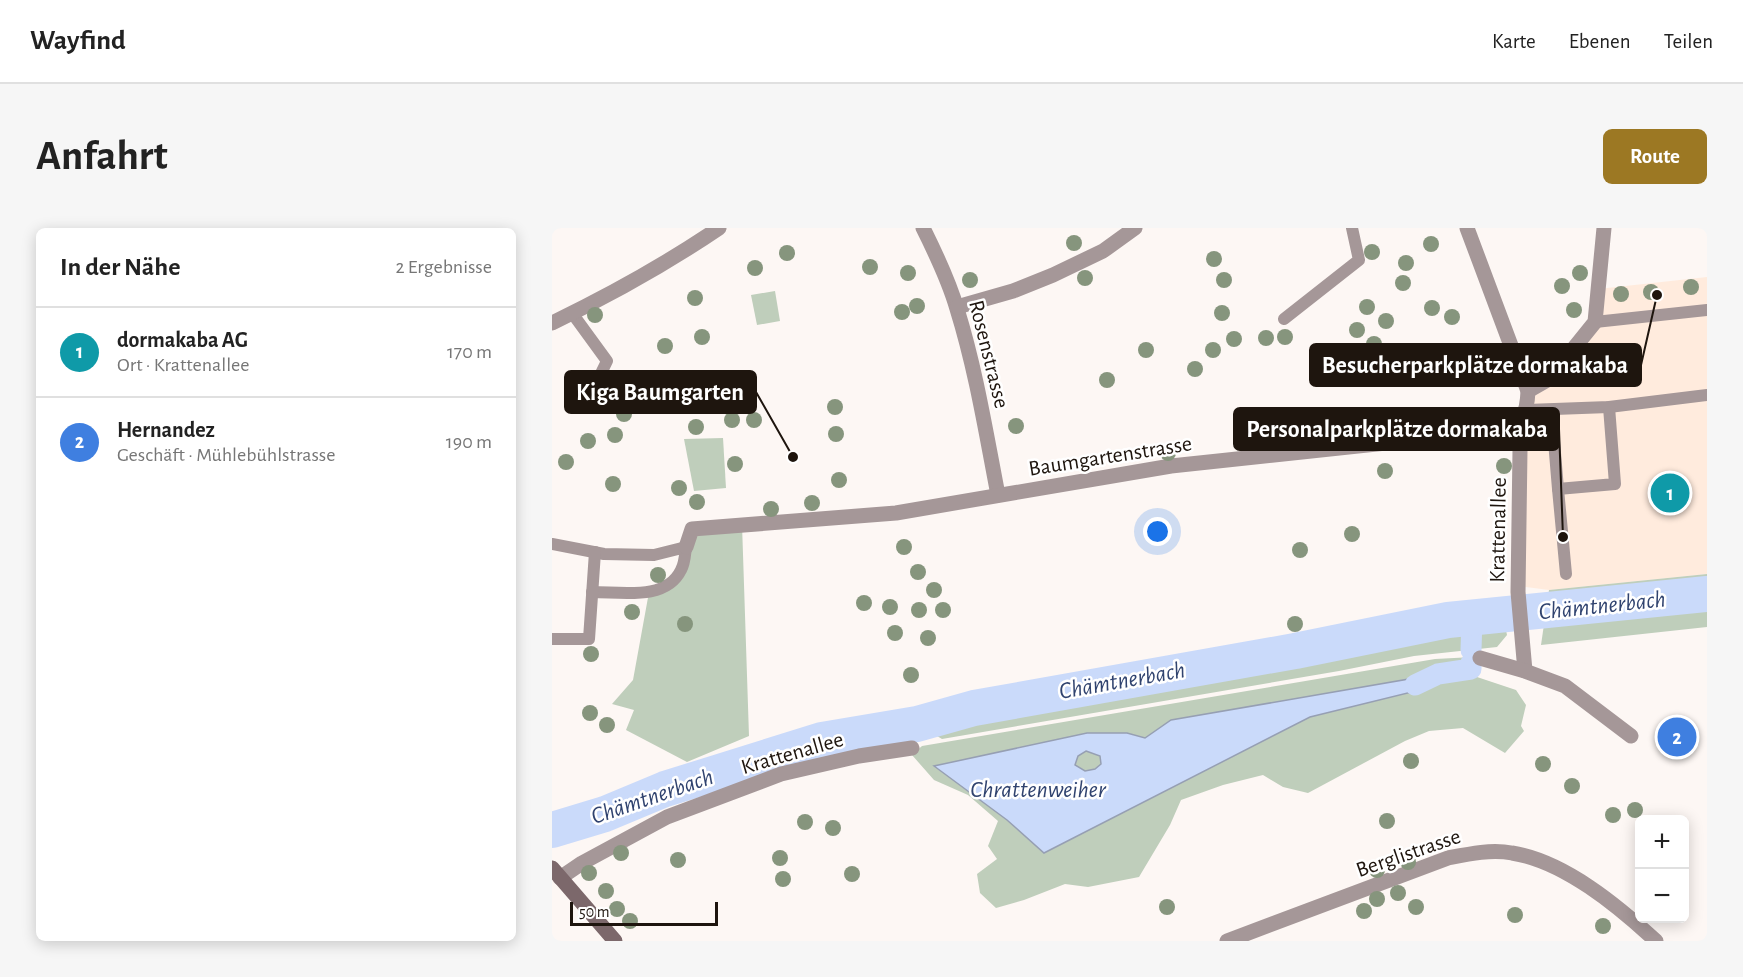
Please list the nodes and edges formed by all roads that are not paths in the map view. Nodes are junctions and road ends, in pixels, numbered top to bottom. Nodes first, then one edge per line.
1 (719, 228) edge
2 (923, 228) edge
3 (1135, 228) edge
4 (1352, 228) edge
5 (1467, 228) edge
6 (1604, 228) edge
7 (957, 307) junction
8 (1707, 310) edge
9 (572, 314) junction
10 (1284, 319) dead end
11 (1595, 322) junction
12 (552, 323) edge
13 (1528, 391) junction
14 (1707, 395) edge
15 (589, 398) dead end
16 (1609, 407) junction
17 (1527, 410) junction
18 (1517, 424) junction
19 (1554, 441) dead end
20 (1558, 489) junction
21 (998, 495) junction
22 (552, 544) edge
23 (686, 547) junction
24 (595, 552) junction
25 (1566, 574) dead end
26 (592, 592) junction
27 (552, 639) edge
28 (1480, 658) dead end
29 (1526, 671) junction
30 (1631, 736) dead end
31 (912, 747) dead end
32 (556, 873) edge
33 (615, 941) edge
34 (1227, 941) edge
35 (1656, 941) edge

1 - 9 street
2 - 7 street, Rosenstrasse
3 - 7 street
4 - 10 lane
5 - 13 street
6 - 11 street
7 - 21 street, Rosenstrasse
8 - 11 lane
9 - 12 street
9 - 15 lane
11 - 13 street
13 - 17 street
14 - 16 lane
16 - 17 lane
16 - 20 lane
17 - 18 street
18 - 21 street, Baumgartenstrasse
18 - 29 street, Krattenallee
19 - 20 lane
20 - 25 lane
21 - 23 street, Baumgartenstrasse
22 - 24 lane
23 - 24 lane
23 - 26 lane, Baumgartenstrasse
24 - 26 lane
26 - 27 lane
28 - 29 street
29 - 30 street
31 - 32 street, Krattenallee
32 - 33 main road
34 - 35 street, Berglistrasse

